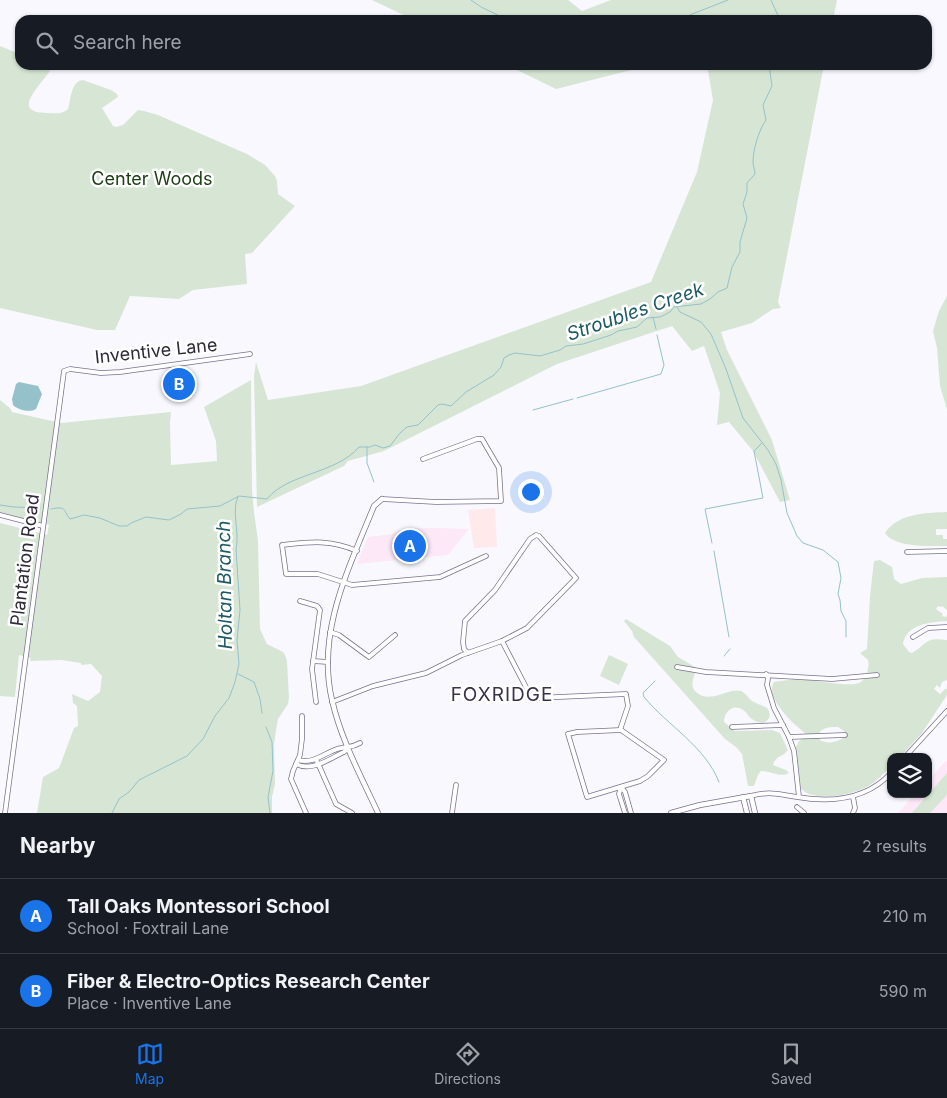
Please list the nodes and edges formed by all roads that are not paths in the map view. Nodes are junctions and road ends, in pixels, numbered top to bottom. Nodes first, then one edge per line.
1 (250, 354) dead end
2 (65, 370) joint
3 (423, 459) dead end
4 (382, 499) joint
5 (0, 515) edge
6 (43, 526) junction
7 (356, 551) junction
8 (947, 551) edge
9 (906, 552) dead end
10 (486, 556) dead end
11 (344, 583) junction
12 (300, 601) dead end
13 (947, 627) edge
14 (330, 632) junction
15 (395, 635) dead end
16 (913, 637) dead end
17 (502, 641) junction
18 (468, 653) junction
19 (313, 661) junction
20 (328, 662) junction
21 (677, 667) dead end
22 (766, 674) junction
23 (877, 675) dead end
24 (316, 702) dead end
25 (332, 702) junction
26 (947, 711) edge
27 (302, 716) dead end
28 (783, 725) junction
29 (732, 727) dead end
30 (620, 730) junction
31 (844, 735) dead end
32 (789, 737) junction
33 (360, 743) dead end
34 (348, 748) junction
35 (910, 753) edge
36 (316, 759) junction
37 (297, 762) junction
38 (318, 764) junction
39 (887, 776) edge
40 (456, 785) dead end
41 (621, 787) junction
42 (751, 796) junction
43 (744, 797) junction
44 (798, 797) junction
45 (853, 797) junction
46 (797, 807) dead end
47 (5, 813) edge
48 (306, 813) edge
49 (352, 813) edge
50 (378, 813) edge
51 (452, 813) edge
52 (625, 813) edge
53 (631, 813) edge
54 (672, 813) edge
55 (747, 813) edge
56 (754, 813) edge
57 (804, 813) edge
58 (853, 813) edge

1 - 2 street, Inventive Lane
2 - 6 street, Plantation Road
3 - 4 street
4 - 7 street
5 - 6 street
6 - 47 street, Plantation Road
7 - 11 street
7 - 11 street
8 - 9 street
10 - 11 street
11 - 14 street
12 - 19 street
13 - 16 street
14 - 15 street
14 - 20 street
17 - 18 street
17 - 18 street
17 - 30 street
18 - 25 street
19 - 20 street
19 - 24 street
20 - 25 street
21 - 22 street
22 - 23 street
22 - 28 street
25 - 34 street
26 - 35 street
27 - 37 street
28 - 29 street
28 - 32 street
30 - 41 street
30 - 41 street
31 - 32 street
32 - 44 street
33 - 34 street
34 - 36 street
34 - 38 street
34 - 50 street
36 - 37 street
36 - 38 street
37 - 38 street
37 - 48 street
38 - 49 street
39 - 45 street
40 - 51 street
41 - 52 street
41 - 53 street
42 - 43 street
42 - 44 street
42 - 56 street
43 - 54 street
43 - 55 street
44 - 45 street
45 - 58 street
46 - 57 street

